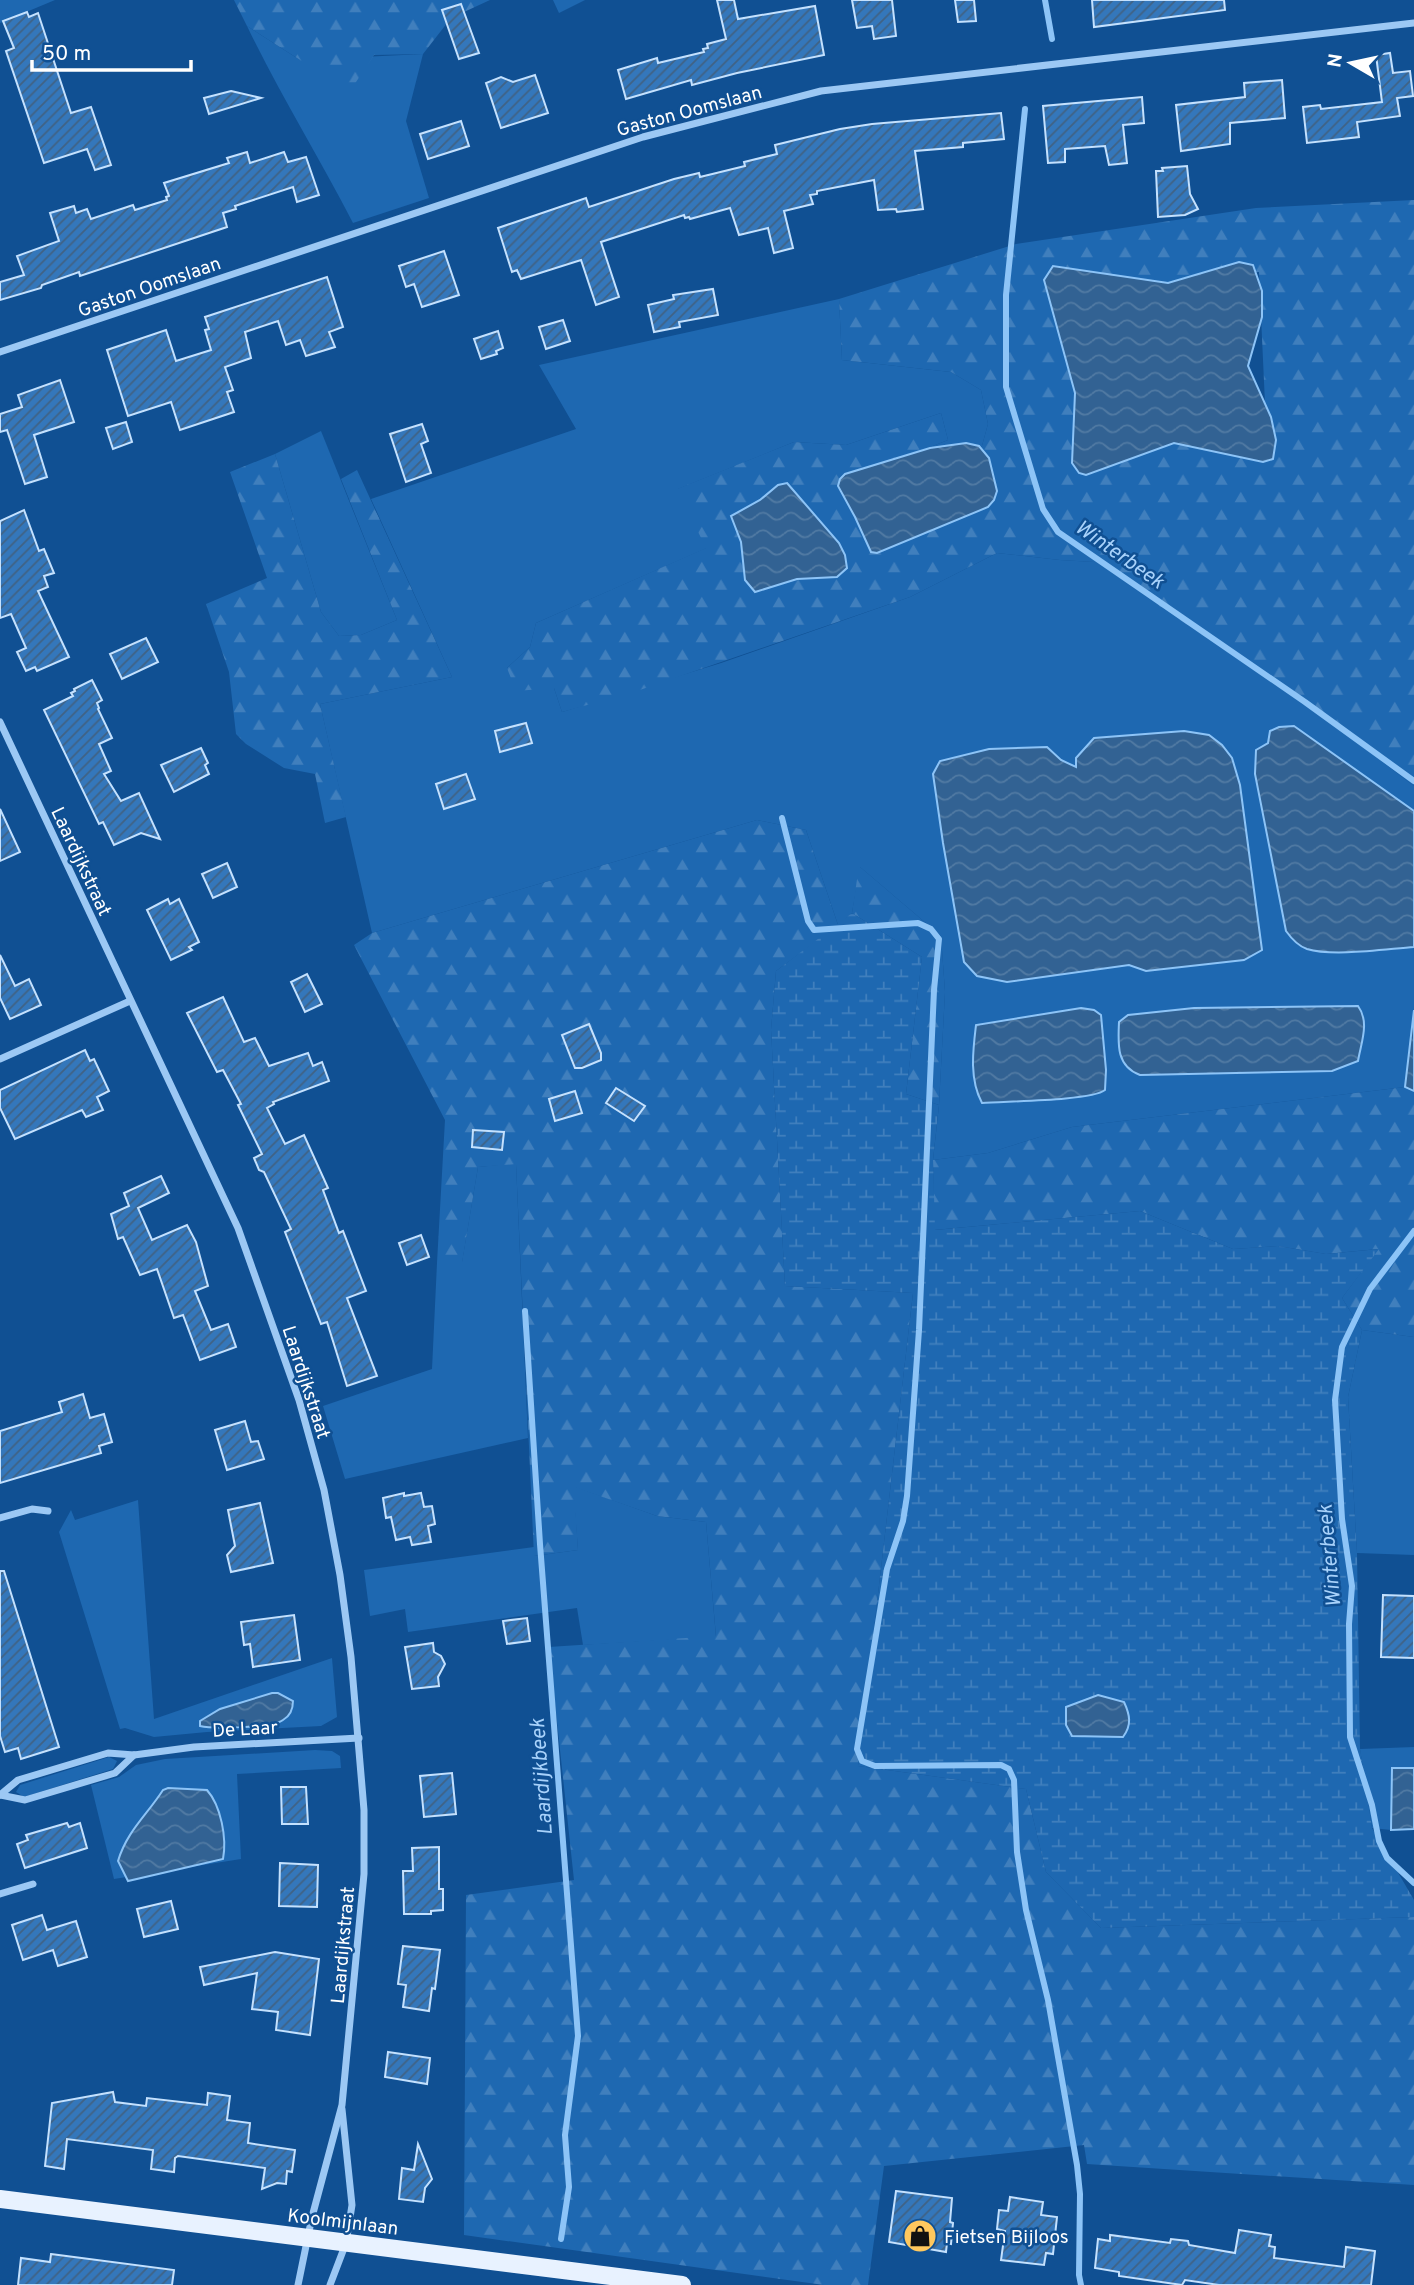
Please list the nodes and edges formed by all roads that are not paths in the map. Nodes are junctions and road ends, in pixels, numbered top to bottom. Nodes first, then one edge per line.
1 (1414, 23) edge
2 (0, 352) edge
3 (0, 722) edge
4 (130, 1001) junction
5 (0, 1059) edge
6 (48, 1511) dead end
7 (0, 1518) edge
8 (359, 1738) junction
9 (134, 1755) junction
10 (0, 1795) edge
11 (33, 1884) dead end
12 (0, 1894) edge
13 (342, 2105) junction
14 (0, 2199) edge
15 (308, 2238) junction
16 (346, 2244) junction
17 (298, 2285) edge
18 (330, 2285) edge
19 (682, 2285) edge

1 - 2 street, Gaston Oomslaan
3 - 4 street, Laardijkstraat
4 - 5 street
4 - 8 street, Laardijkstraat
6 - 7 street
8 - 9 street, De Laar
8 - 13 street, Laardijkstraat
9 - 10 street, De Laar
9 - 10 street, De Laar
11 - 12 street
13 - 15 street, Laardijkstraat
13 - 16 street, Laardijkstraat
14 - 15 main road, Koolmijnlaan
15 - 16 main road, Koolmijnlaan
15 - 17 street, Laardijkstraat
16 - 18 street, Laardijkstraat
16 - 19 main road, Koolmijnlaan

